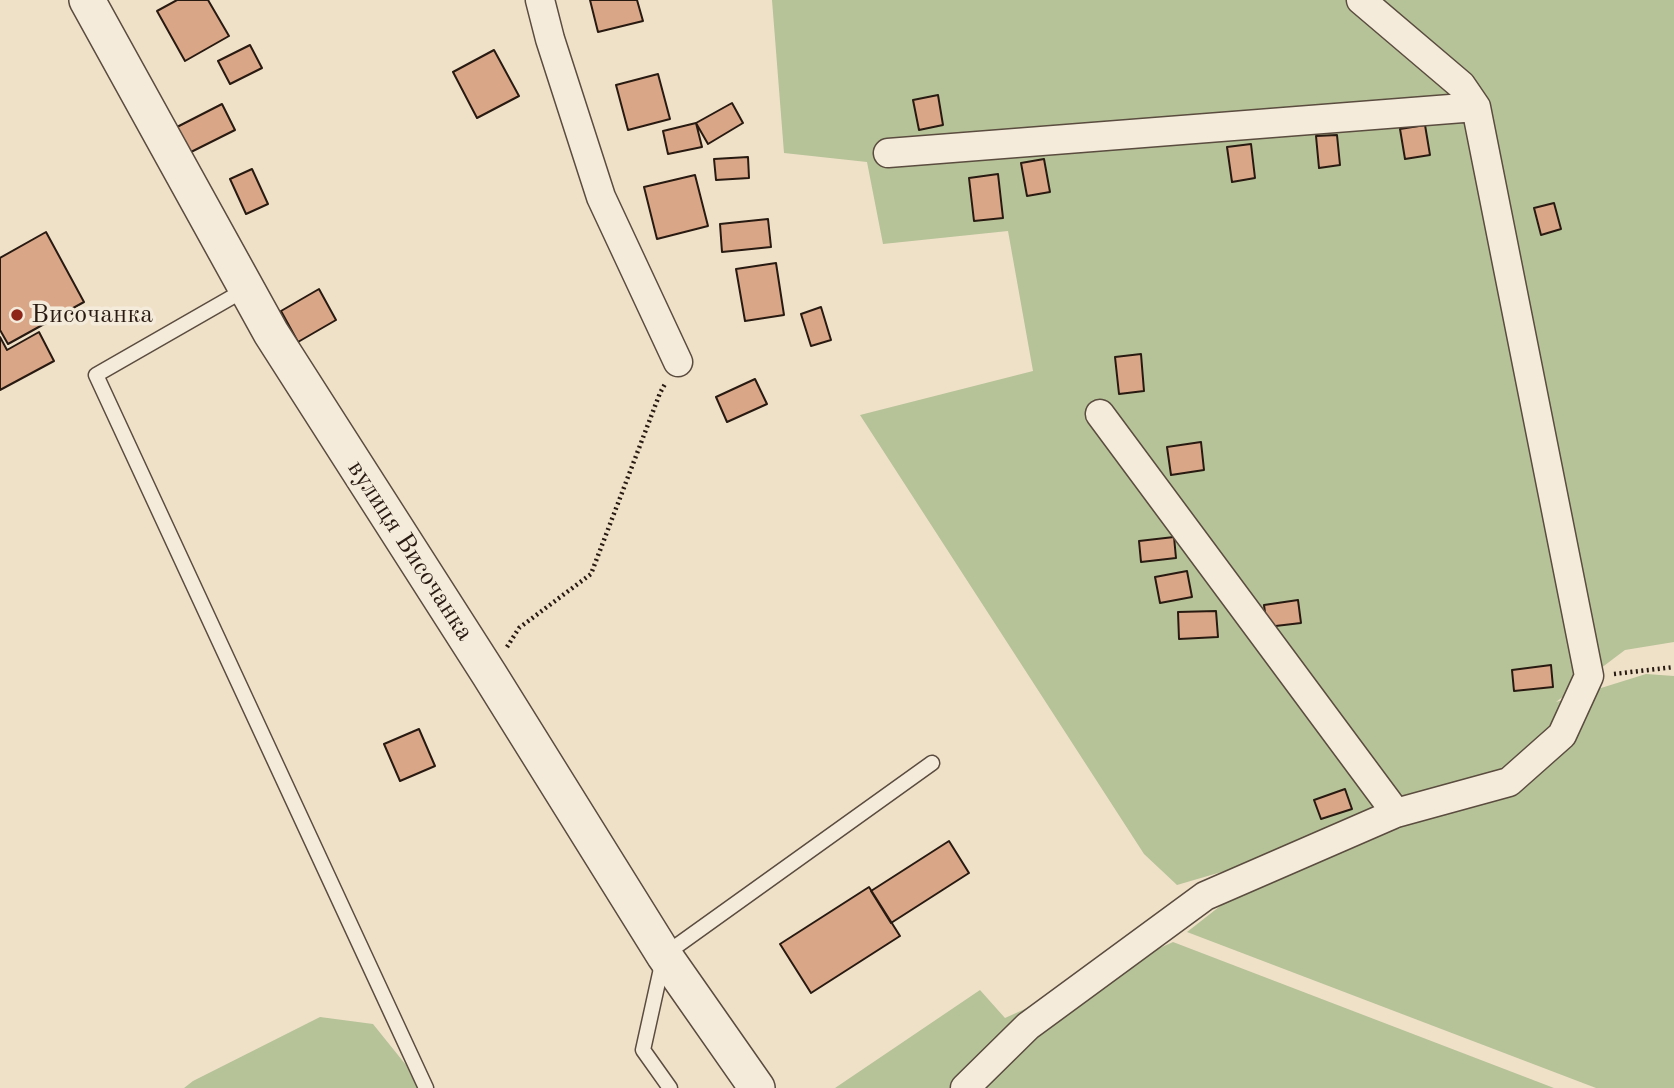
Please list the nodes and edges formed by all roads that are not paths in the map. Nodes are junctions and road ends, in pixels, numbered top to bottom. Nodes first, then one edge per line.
1 (88, 0) edge
2 (540, 0) edge
3 (1361, 0) edge
4 (1476, 107) junction
5 (888, 153) dead end
6 (246, 289) junction
7 (678, 362) road end
8 (1100, 414) dead end
9 (932, 763) dead end
10 (1396, 813) junction
11 (664, 955) junction
12 (426, 1088) edge
13 (670, 1088) edge
14 (757, 1088) edge
15 (965, 1088) edge

1 - 6 street, вулиця Височанка
2 - 7 street
3 - 4 street
4 - 5 street
4 - 10 street
6 - 11 street, вулиця Височанка
6 - 12 lane
8 - 10 street
9 - 11 lane
10 - 15 street
11 - 13 lane
11 - 14 street, вулиця Височанка

